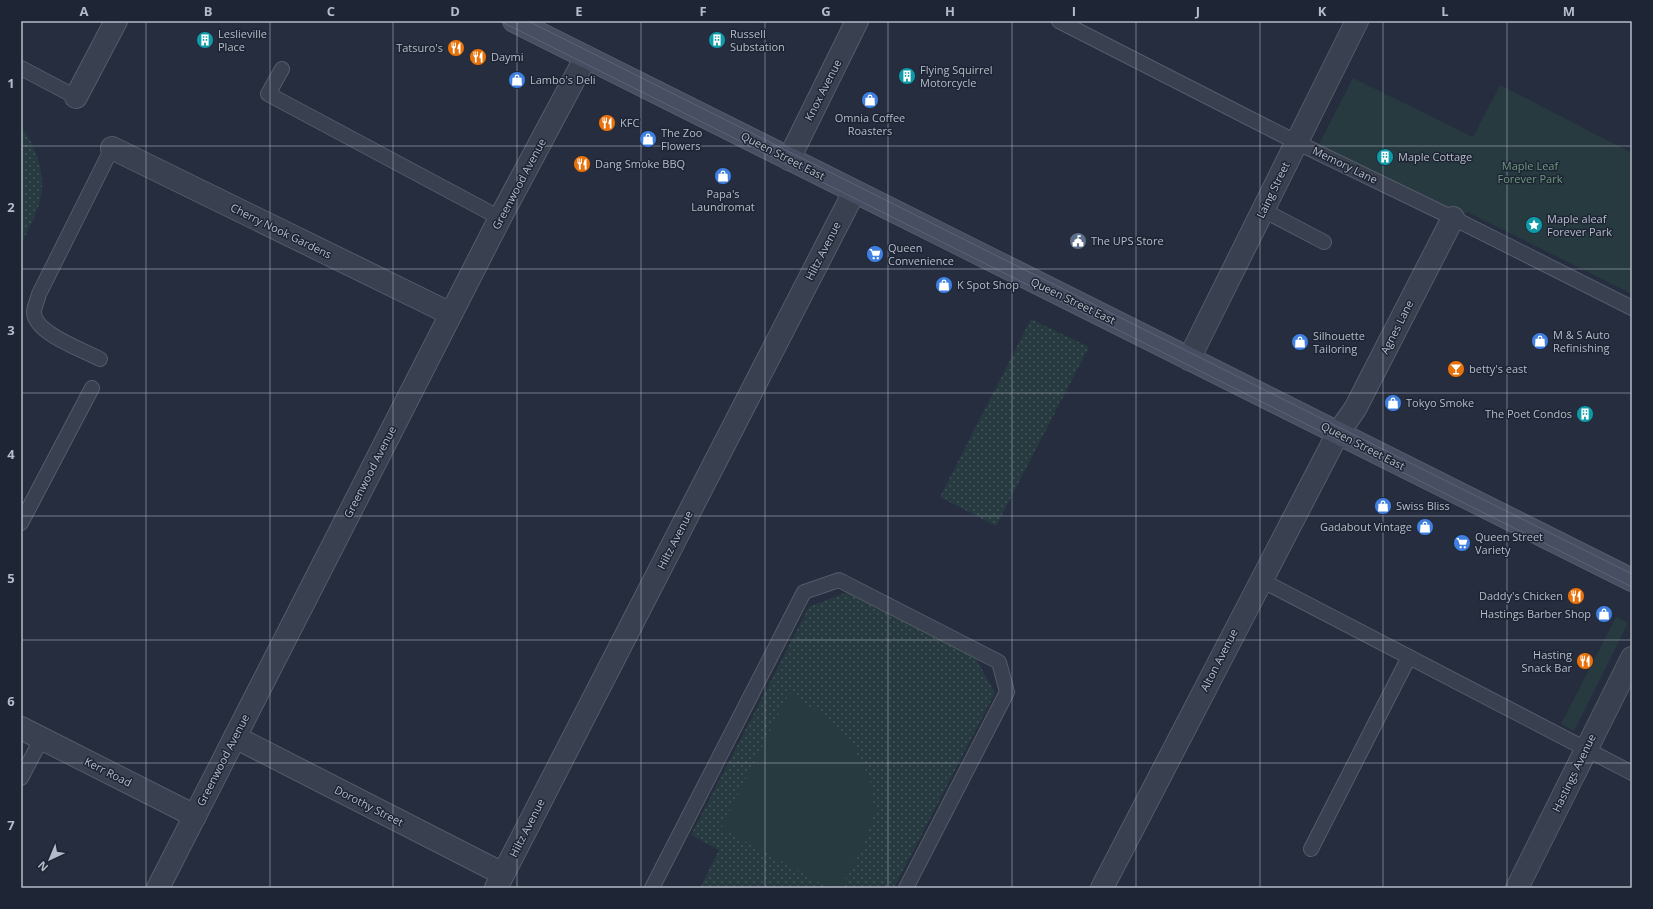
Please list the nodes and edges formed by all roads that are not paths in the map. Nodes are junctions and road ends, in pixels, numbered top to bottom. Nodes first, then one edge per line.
1 (116, 21) edge
2 (514, 21) edge
3 (857, 21) edge
4 (1059, 21) edge
5 (1357, 21) edge
6 (586, 57) junction
7 (21, 68) edge
8 (282, 69) dead end
9 (76, 97) joint
10 (1296, 142) junction
11 (112, 148) joint
12 (789, 159) junction
13 (854, 192) junction
14 (1263, 210) junction
15 (500, 218) junction
16 (1453, 218) junction
17 (1324, 242) dead end
18 (1632, 308) edge
19 (451, 314) junction
20 (100, 359) dead end
21 (1189, 359) junction
22 (92, 388) dead end
23 (1338, 433) junction
24 (21, 523) edge
25 (1261, 580) junction
26 (1632, 580) edge
27 (1409, 657) junction
28 (1632, 658) edge
29 (21, 728) edge
30 (42, 738) junction
31 (235, 738) junction
32 (1586, 749) junction
33 (1632, 772) edge
34 (21, 778) edge
35 (195, 816) junction
36 (1311, 849) dead end
37 (500, 881) edge
38 (158, 888) edge
39 (652, 888) edge
40 (906, 888) edge
41 (1102, 888) edge
42 (1517, 888) edge

1 - 9 street
2 - 6 main road, Queen Street East
3 - 12 street, Knox Avenue
4 - 10 lane, Memory Lane
5 - 10 street, Laing Street
6 - 12 main road, Queen Street East
6 - 15 street, Greenwood Avenue
7 - 9 lane
8 - 15 lane
10 - 14 street, Laing Street
10 - 16 lane, Memory Lane
11 - 19 street, Cherry Nook Gardens
11 - 20 lane
12 - 13 main road, Queen Street East
13 - 21 main road, Queen Street East
13 - 37 street, Hiltz Avenue
14 - 17 lane
14 - 21 street, Laing Street
15 - 19 street, Greenwood Avenue
16 - 18 lane, Memory Lane
16 - 23 street, Agnes Lane
19 - 31 street, Greenwood Avenue
21 - 23 main road, Queen Street East
22 - 24 lane
23 - 25 street, Alton Avenue
23 - 26 main road, Queen Street East
25 - 27 lane
25 - 41 street, Alton Avenue
27 - 32 lane
27 - 36 lane
28 - 32 street, Hastings Avenue
29 - 30 street, Kerr Road
30 - 34 lane
30 - 35 street, Kerr Road
31 - 35 street, Greenwood Avenue
31 - 37 street, Dorothy Street
32 - 33 lane
32 - 42 street, Hastings Avenue
35 - 38 street, Greenwood Avenue
39 - 40 lane

